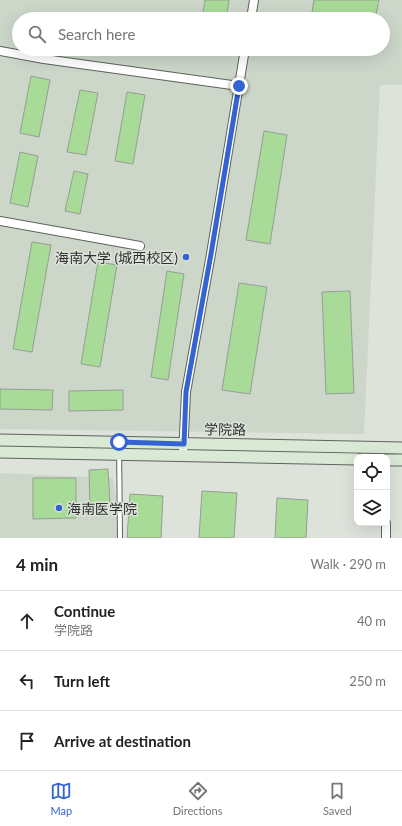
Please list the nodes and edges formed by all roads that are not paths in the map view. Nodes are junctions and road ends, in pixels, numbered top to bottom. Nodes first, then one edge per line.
1 (254, 0) edge
2 (252, 12) edge
3 (0, 51) edge
4 (12, 53) edge
5 (28, 56) edge
6 (244, 56) edge
7 (239, 86) junction
8 (0, 222) edge
9 (140, 246) dead end
10 (0, 440) edge
11 (119, 442) junction
12 (184, 444) junction
13 (402, 448) edge
14 (0, 452) edge
15 (385, 452) edge
16 (118, 454) junction
17 (183, 456) junction
18 (354, 459) edge
19 (390, 460) edge
20 (402, 460) edge
21 (386, 526) edge
22 (120, 538) edge
23 (386, 538) edge

1 - 2 street
3 - 4 street
5 - 7 street
6 - 7 street
7 - 12 street
8 - 9 street
10 - 11 main road, 学院路
11 - 12 main road, 学院路
11 - 16 lane
12 - 15 main road, 学院路
12 - 17 street
13 - 15 main road, 学院路
14 - 16 main road, 学院路
16 - 17 main road, 学院路
16 - 22 lane
17 - 18 main road, 学院路
19 - 20 main road
21 - 23 street

